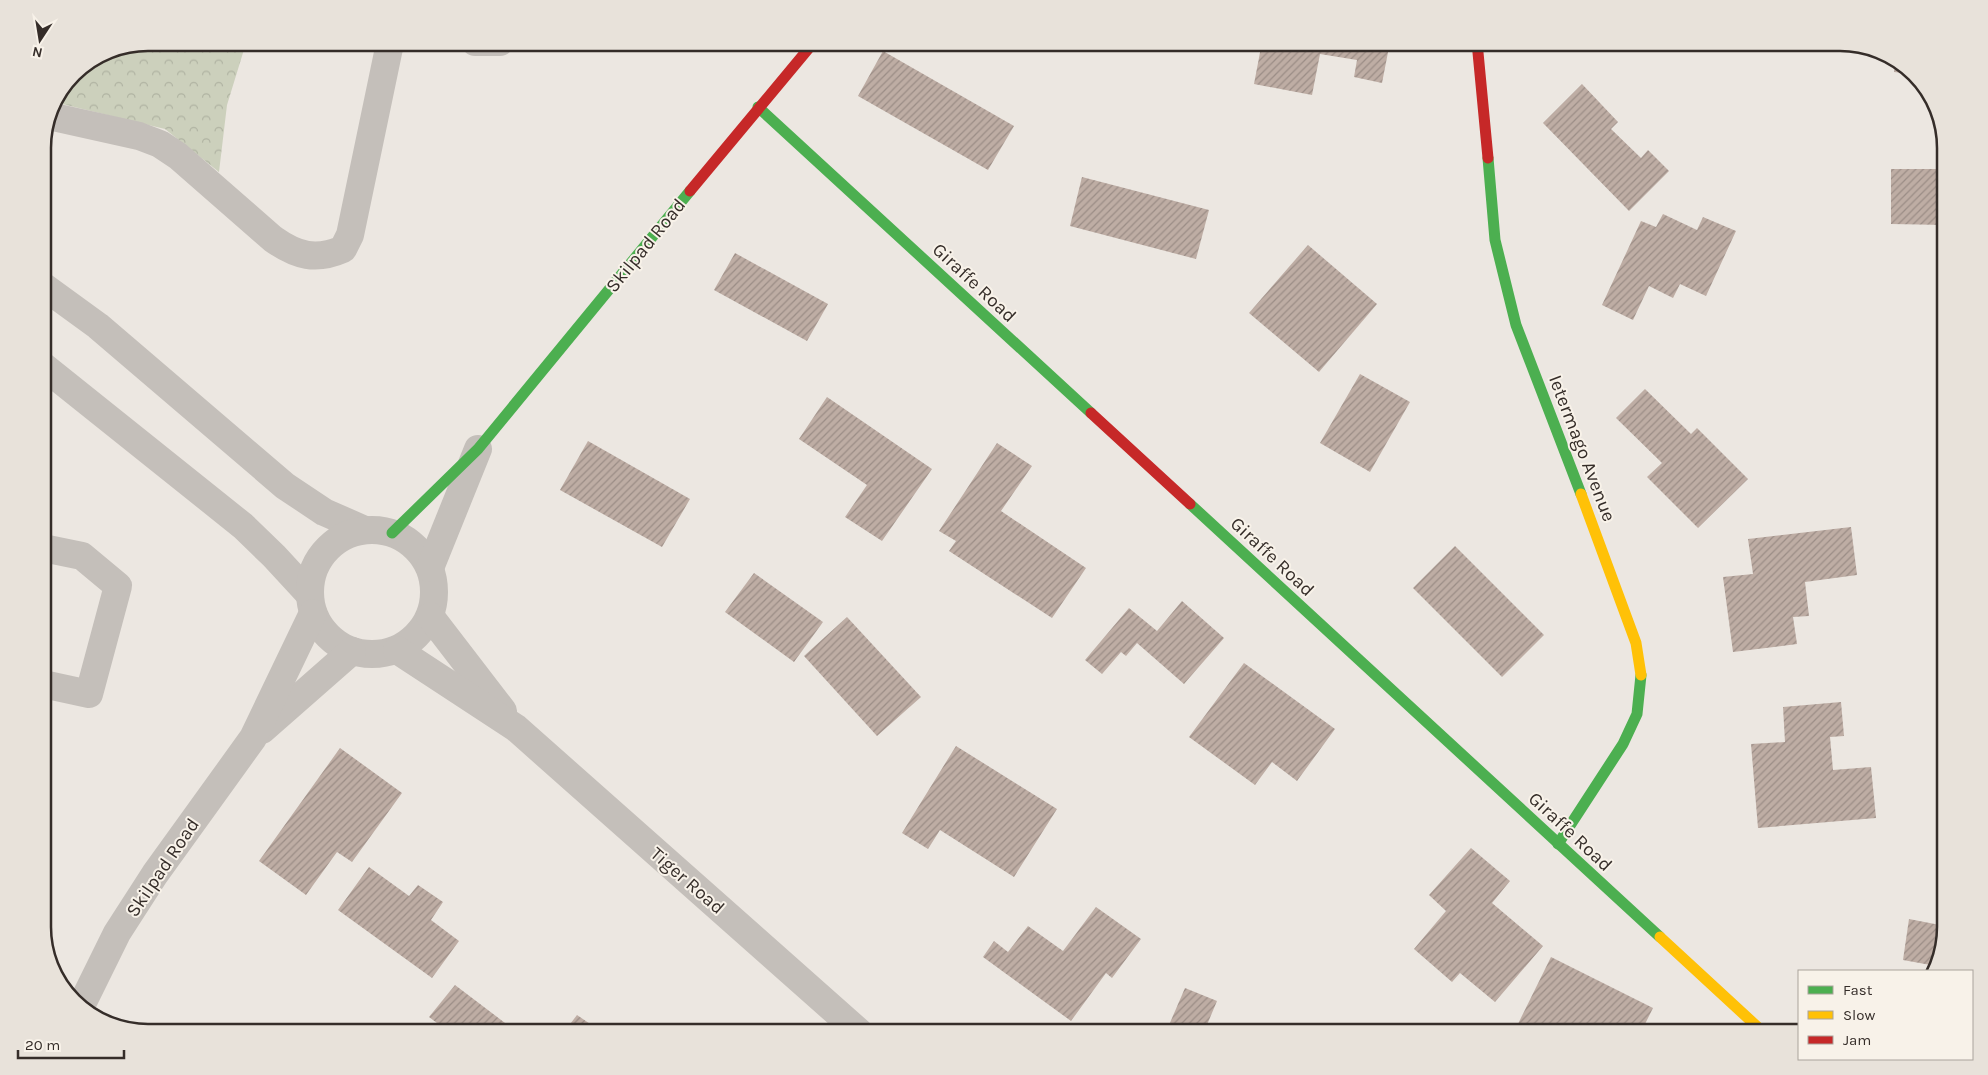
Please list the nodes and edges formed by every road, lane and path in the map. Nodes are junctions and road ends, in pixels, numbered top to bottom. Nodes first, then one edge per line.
1 (388, 51) edge
2 (806, 51) edge
3 (1478, 51) edge
4 (758, 107) junction
5 (57, 118) edge
6 (51, 292) edge
7 (51, 372) edge
8 (478, 449) junction
9 (365, 530) junction
10 (392, 533) junction
11 (51, 550) edge
12 (430, 568) junction
13 (311, 604) junction
14 (430, 616) junction
15 (397, 650) junction
16 (352, 651) junction
17 (51, 686) edge
18 (516, 728) junction
19 (253, 738) junction
20 (1558, 844) junction
21 (84, 1000) edge
22 (841, 1024) edge
23 (1754, 1024) edge

1 - 5 street
2 - 4 street, Skilpad Road
3 - 20 street, Ietermago Avenue
4 - 8 street, Skilpad Road
4 - 20 street, Giraffe Road
6 - 9 street
7 - 13 street
8 - 10 street, Skilpad Road
8 - 12 street, Skilpad Road
9 - 10 street
9 - 13 street
10 - 12 street
11 - 17 street
12 - 14 street
13 - 16 street
13 - 19 street, Skilpad Road
14 - 15 street
14 - 18 street, Tiger Road
15 - 16 street
15 - 18 street, Tiger Road
16 - 19 street, Skilpad Road
18 - 22 street, Tiger Road
19 - 21 street, Skilpad Road
20 - 23 street, Giraffe Road

